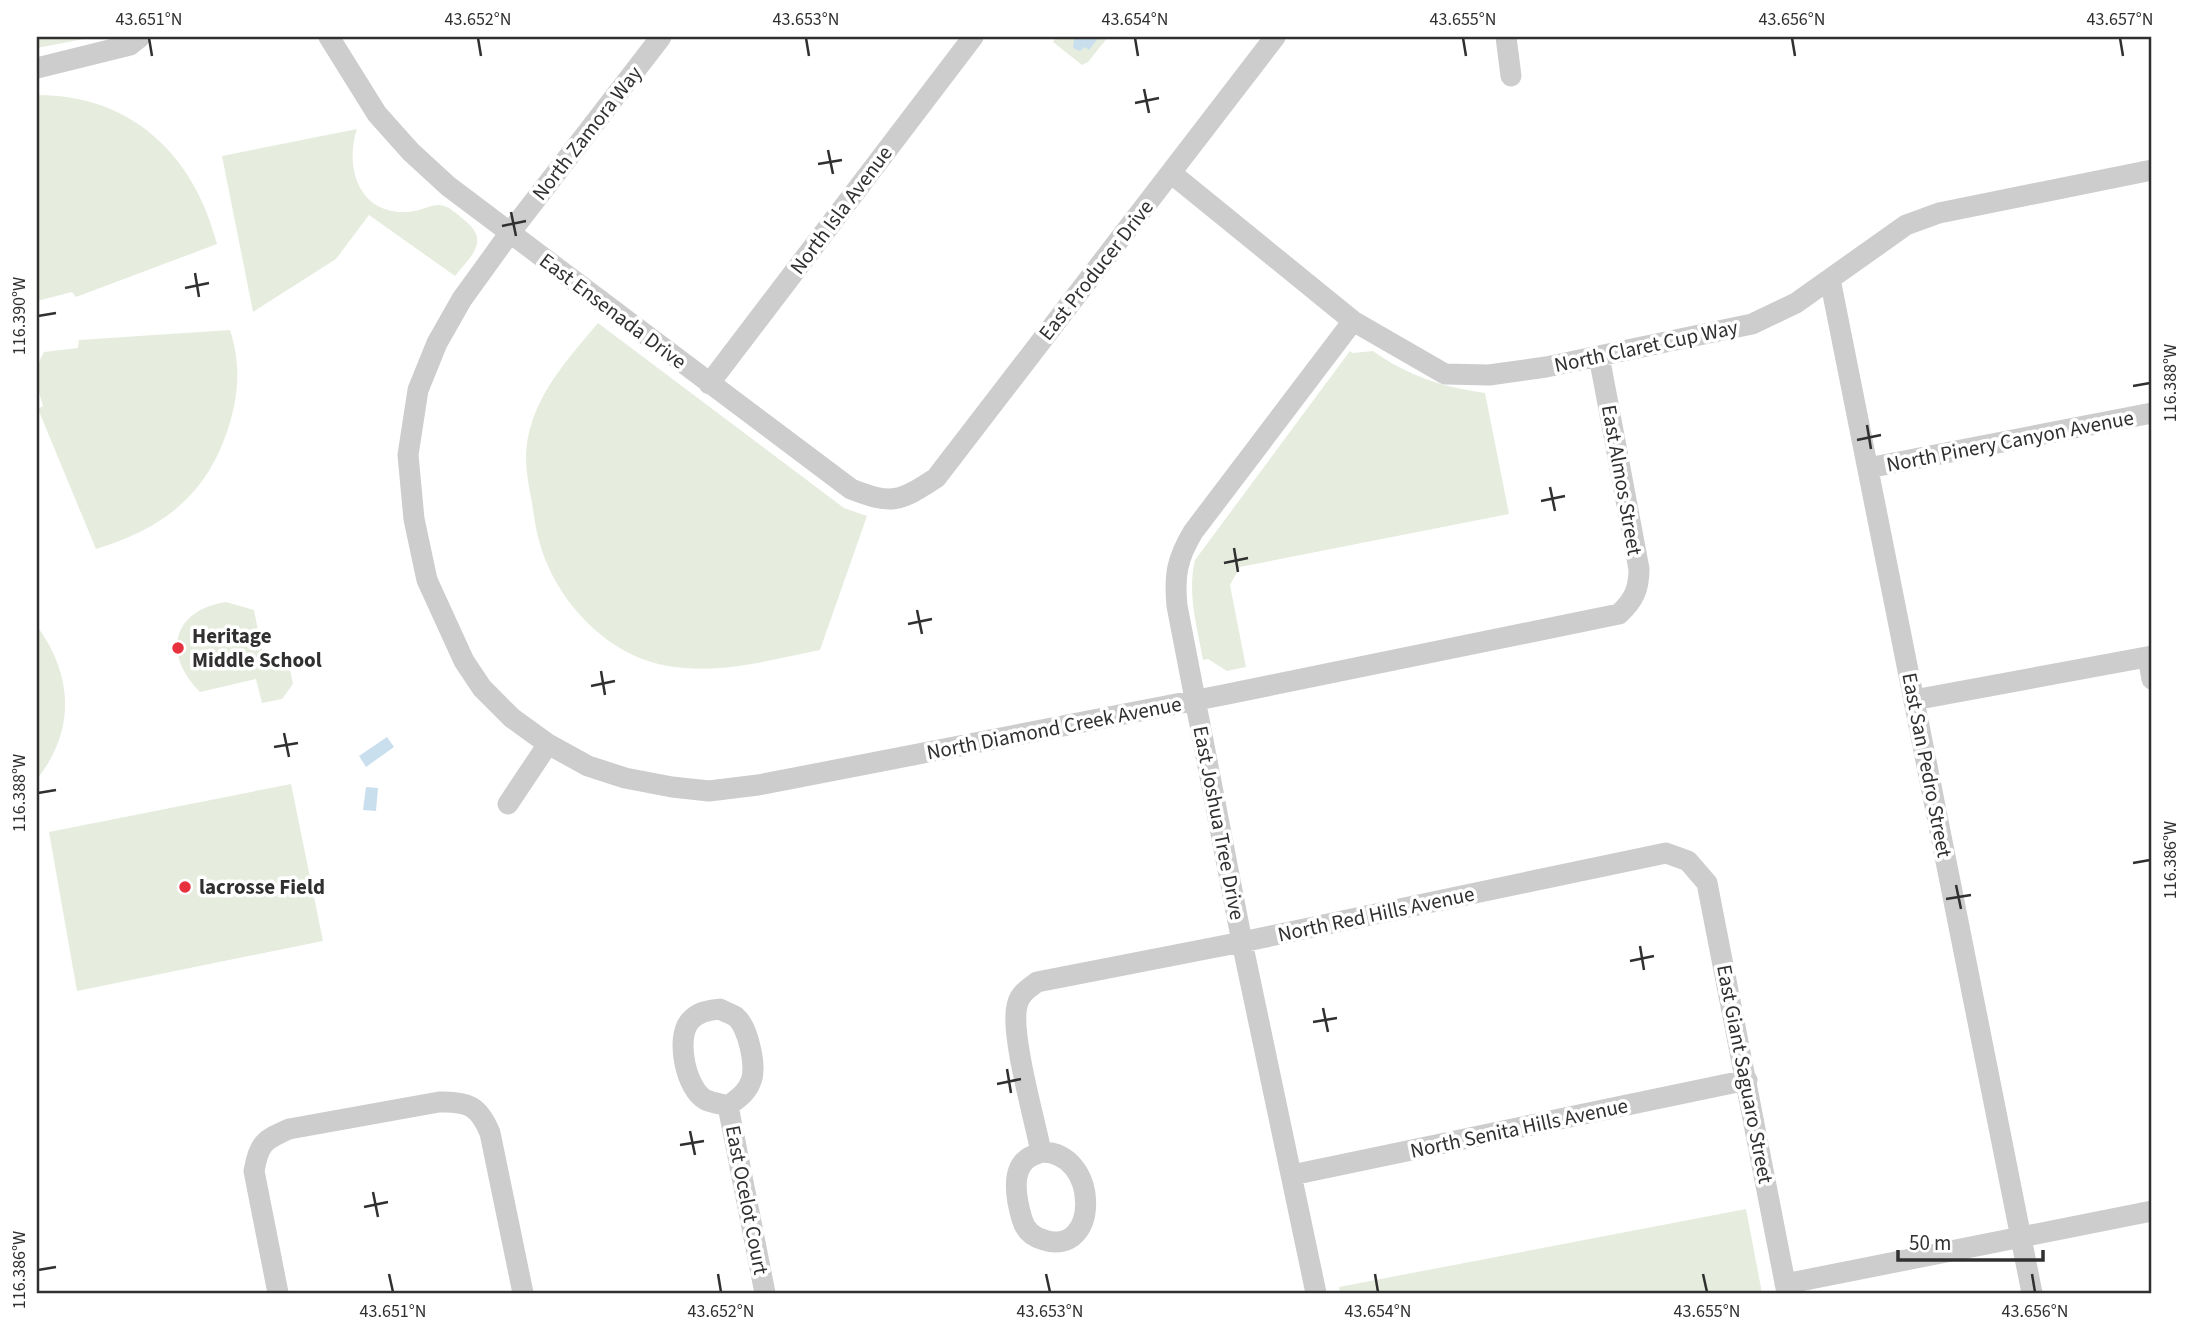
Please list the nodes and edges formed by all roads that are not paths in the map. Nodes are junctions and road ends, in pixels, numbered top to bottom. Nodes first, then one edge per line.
1 (140, 37) edge
2 (329, 37) edge
3 (661, 37) edge
4 (973, 37) edge
5 (1275, 37) edge
6 (1506, 37) edge
7 (37, 68) edge
8 (1511, 76) dead end
9 (2152, 170) edge
10 (1171, 173) junction
11 (509, 234) junction
12 (1830, 279) junction
13 (1353, 321) junction
14 (1599, 356) junction
15 (709, 384) junction
16 (2152, 413) edge
17 (1868, 468) junction
18 (909, 495) joint
19 (1631, 603) joint
20 (2150, 656) edge
21 (2152, 678) edge
22 (1195, 700) junction
23 (1914, 700) junction
24 (548, 744) junction
25 (508, 804) dead end
26 (1688, 861) joint
27 (1242, 942) junction
28 (1747, 1080) junction
29 (728, 1106) junction
30 (1041, 1152) dead end
31 (1292, 1175) junction
32 (2152, 1211) edge
33 (2020, 1236) junction
34 (1786, 1289) edge
35 (278, 1293) edge
36 (523, 1293) edge
37 (765, 1293) edge
38 (1316, 1293) edge
39 (2032, 1293) edge

1 - 7 street
2 - 11 street, East Ensenada Drive
3 - 11 street, North Zamora Way
4 - 15 street, North Isla Avenue
5 - 10 street, East Producer Drive
6 - 8 street
9 - 12 street, North Claret Cup Way
10 - 13 street, North Claret Cup Way
10 - 18 street, East Producer Drive
11 - 15 street, East Ensenada Drive
11 - 24 street, North Zamora Way
12 - 14 street, North Claret Cup Way
12 - 17 street, East San Pedro Street
13 - 14 street, North Claret Cup Way
13 - 22 street, East Joshua Tree Drive
14 - 19 street, East Almos Street
15 - 18 street, East Ensenada Drive
16 - 17 street, North Pinery Canyon Avenue
17 - 23 street, East San Pedro Street
19 - 22 street, North Diamond Creek Avenue
20 - 21 street
20 - 23 street
22 - 24 street, North Diamond Creek Avenue
22 - 27 street, East Joshua Tree Drive
23 - 33 street, East San Pedro Street
24 - 25 street
26 - 27 street, North Red Hills Avenue
26 - 28 street, East Giant Saguaro Street
27 - 30 street, North Red Hills Avenue
27 - 31 street, East Joshua Tree Drive
28 - 31 street, North Senita Hills Avenue
28 - 34 street, East Giant Saguaro Street
29 - 29 street, East Ocelot Court
29 - 37 street, East Ocelot Court
31 - 38 street, East Joshua Tree Drive
32 - 33 street
33 - 34 street
33 - 39 street, East San Pedro Street
35 - 36 street

